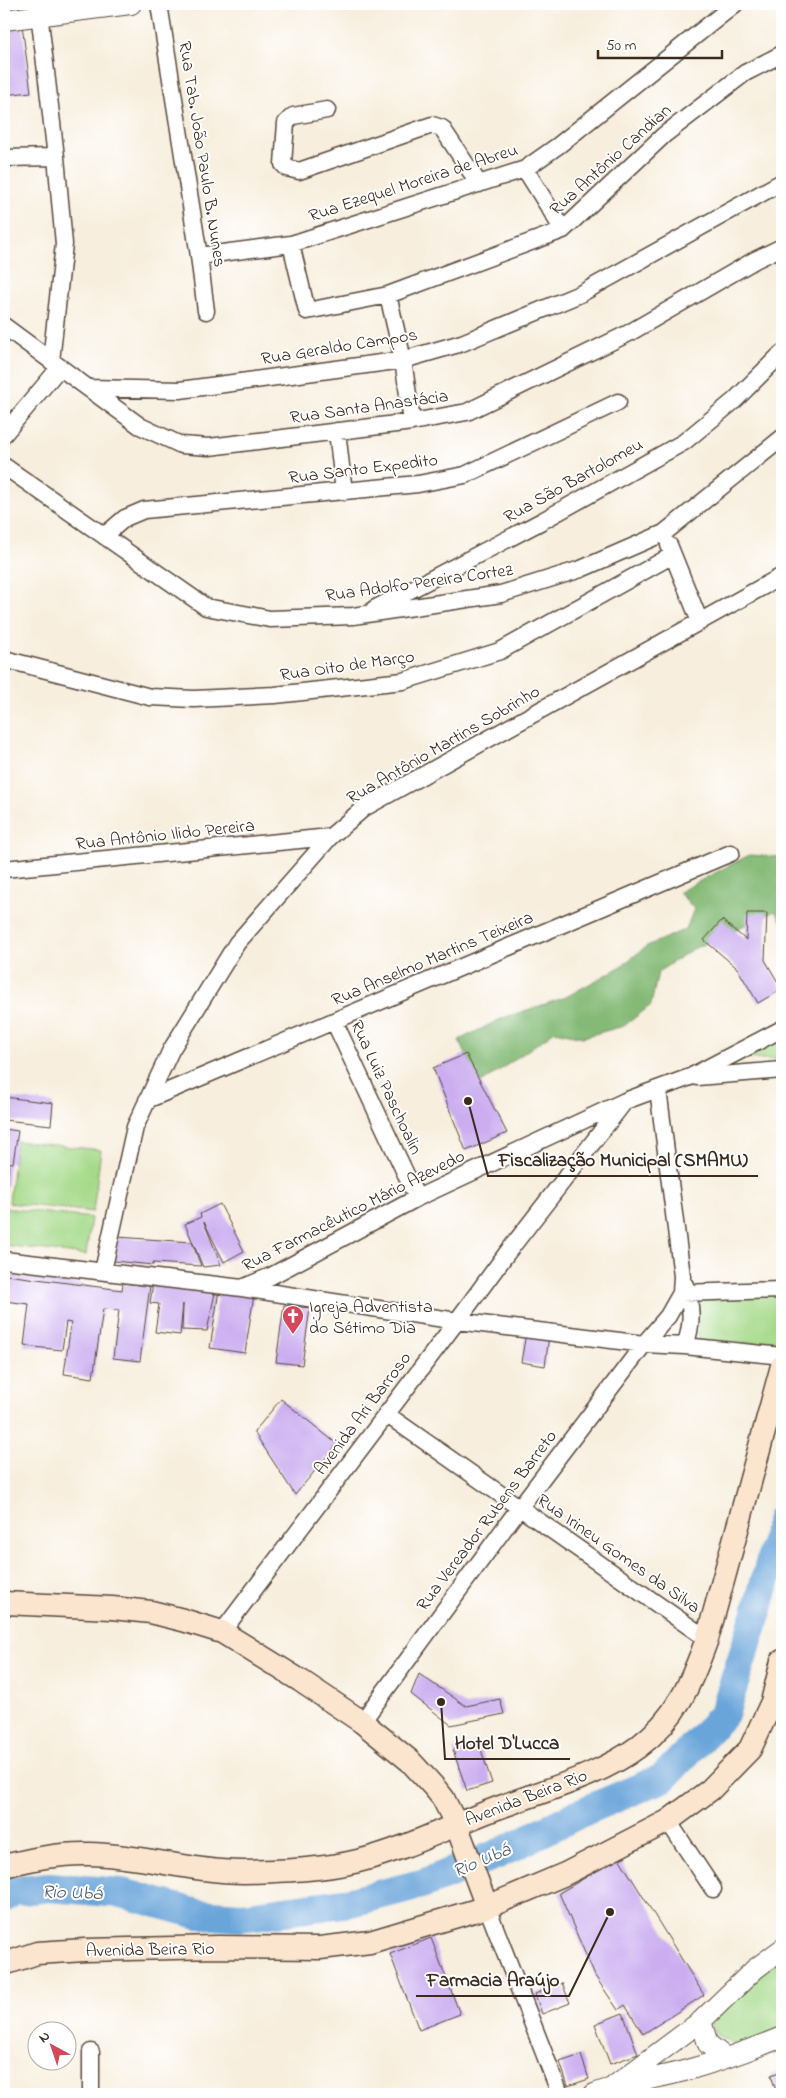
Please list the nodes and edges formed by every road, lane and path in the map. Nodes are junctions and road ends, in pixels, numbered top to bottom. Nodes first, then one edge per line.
1 (131, 4) edge
2 (159, 4) edge
3 (735, 4) edge
4 (38, 10) edge
5 (4, 20) edge
6 (782, 54) edge
7 (327, 110) dead end
8 (56, 157) junction
9 (4, 158) edge
10 (525, 169) junction
11 (782, 182) edge
12 (479, 184) junction
13 (563, 230) junction
14 (292, 244) junction
15 (782, 247) edge
16 (199, 256) junction
17 (388, 295) junction
18 (206, 311) dead end
19 (4, 326) edge
20 (782, 353) edge
21 (404, 360) junction
22 (55, 364) junction
23 (88, 388) junction
24 (618, 402) dead end
25 (412, 422) junction
26 (337, 431) junction
27 (4, 434) edge
28 (782, 438) edge
29 (4, 466) edge
30 (344, 492) junction
31 (664, 534) junction
32 (104, 536) junction
33 (673, 555) junction
34 (782, 576) edge
35 (363, 614) junction
36 (700, 622) junction
37 (4, 659) edge
38 (330, 838) junction
39 (731, 854) dead end
40 (4, 869) edge
41 (334, 1022) junction
42 (782, 1029) edge
43 (782, 1070) edge
44 (690, 1078) junction
45 (658, 1089) junction
46 (147, 1100) junction
47 (626, 1101) junction
48 (417, 1198) junction
49 (4, 1260) edge
50 (103, 1271) junction
51 (242, 1288) junction
52 (782, 1290) edge
53 (684, 1294) junction
54 (457, 1321) junction
55 (644, 1344) junction
56 (685, 1346) junction
57 (782, 1356) edge
58 (782, 1366) edge
59 (386, 1414) junction
60 (520, 1507) junction
61 (4, 1603) edge
62 (222, 1632) junction
63 (707, 1639) junction
64 (782, 1661) edge
65 (362, 1722) junction
66 (668, 1821) junction
67 (460, 1833) junction
68 (4, 1866) edge
69 (712, 1889) dead end
70 (484, 1899) junction
71 (782, 1949) edge
72 (4, 1964) edge
73 (700, 2021) junction
74 (782, 2037) edge
75 (91, 2052) dead end
76 (726, 2058) junction
77 (614, 2086) junction
78 (92, 2094) edge
79 (560, 2094) edge
80 (594, 2094) edge

1 - 4 street
2 - 16 street, Rua Tab. João Paulo B. Nunes
3 - 10 street, Rua Ezequel Moreira de Abreu
4 - 5 street
4 - 8 street
6 - 13 street, Rua Antônio Candian
7 - 12 street
8 - 9 street
8 - 22 street
10 - 12 street, Rua Ezequel Moreira de Abreu
10 - 13 street
11 - 21 street, Rua Geraldo Campos
12 - 14 street, Rua Ezequel Moreira de Abreu
13 - 17 street, Rua Antônio Candian
14 - 16 street, Rua Ezequel Moreira de Abreu
14 - 17 street, Rua Antônio Candian
15 - 25 street, Rua Santa Anastácia
16 - 18 street, Rua Tab. João Paulo B. Nunes
17 - 21 street
19 - 22 street
20 - 35 street, Rua São Bartolomeu
21 - 23 street, Rua Geraldo Campos
21 - 25 street
22 - 23 street
22 - 27 street
23 - 26 street, Rua Santa Anastácia
24 - 30 street, Rua Santo Expedito
25 - 26 street, Rua Santa Anastácia
26 - 30 street
28 - 31 street, Rua Adolfo Pereira Cortez
29 - 32 street, Rua Adolfo Pereira Cortez
30 - 32 street, Rua Santo Expedito
31 - 33 street
31 - 35 street, Rua Adolfo Pereira Cortez
32 - 35 street, Rua Adolfo Pereira Cortez
33 - 36 street
33 - 37 street, Rua Oito de Março
34 - 36 street, Rua Antônio Martins Sobrinho
36 - 38 street, Rua Antônio Martins Sobrinho
38 - 40 street, Rua Antônio Ilido Pereira
38 - 46 street, Rua Antônio Martins Sobrinho
39 - 41 street, Rua Anselmo Martins Teixeira
41 - 46 street, Rua Anselmo Martins Teixeira
41 - 48 street, Rua Luiz Paschoalin
42 - 44 street, Rua Farmacêutico Mário Azevedo
43 - 44 street
44 - 45 street, Rua Farmacêutico Mário Azevedo
45 - 47 street, Rua Farmacêutico Mário Azevedo
45 - 53 street
46 - 50 street, Rua Antônio Martins Sobrinho
47 - 48 street, Rua Farmacêutico Mário Azevedo
47 - 54 street, Avenida Ari Barroso
48 - 51 street, Rua Farmacêutico Mário Azevedo
49 - 50 street
50 - 51 street
51 - 54 street
52 - 53 street
53 - 55 street, Rua Vereador Rubens Barreto
53 - 56 street
54 - 55 street
54 - 59 street, Avenida Ari Barroso
55 - 56 street
55 - 60 street, Rua Vereador Rubens Barreto
56 - 57 street
58 - 63 main road, Avenida Beira Rio
59 - 60 street, Rua Irineu Gomes da Silva
59 - 62 street, Avenida Ari Barroso
60 - 63 street, Rua Irineu Gomes da Silva
60 - 65 street, Rua Vereador Rubens Barreto
61 - 62 main road
62 - 65 main road
63 - 67 main road, Avenida Beira Rio
64 - 66 main road, Avenida Beira Rio
65 - 67 main road
66 - 69 street
66 - 70 main road, Avenida Beira Rio
67 - 68 main road, Avenida Beira Rio
67 - 70 main road
70 - 72 main road, Avenida Beira Rio
70 - 79 street
71 - 73 street
73 - 76 street
73 - 77 street
74 - 76 street
75 - 78 street
76 - 77 street
77 - 80 street

